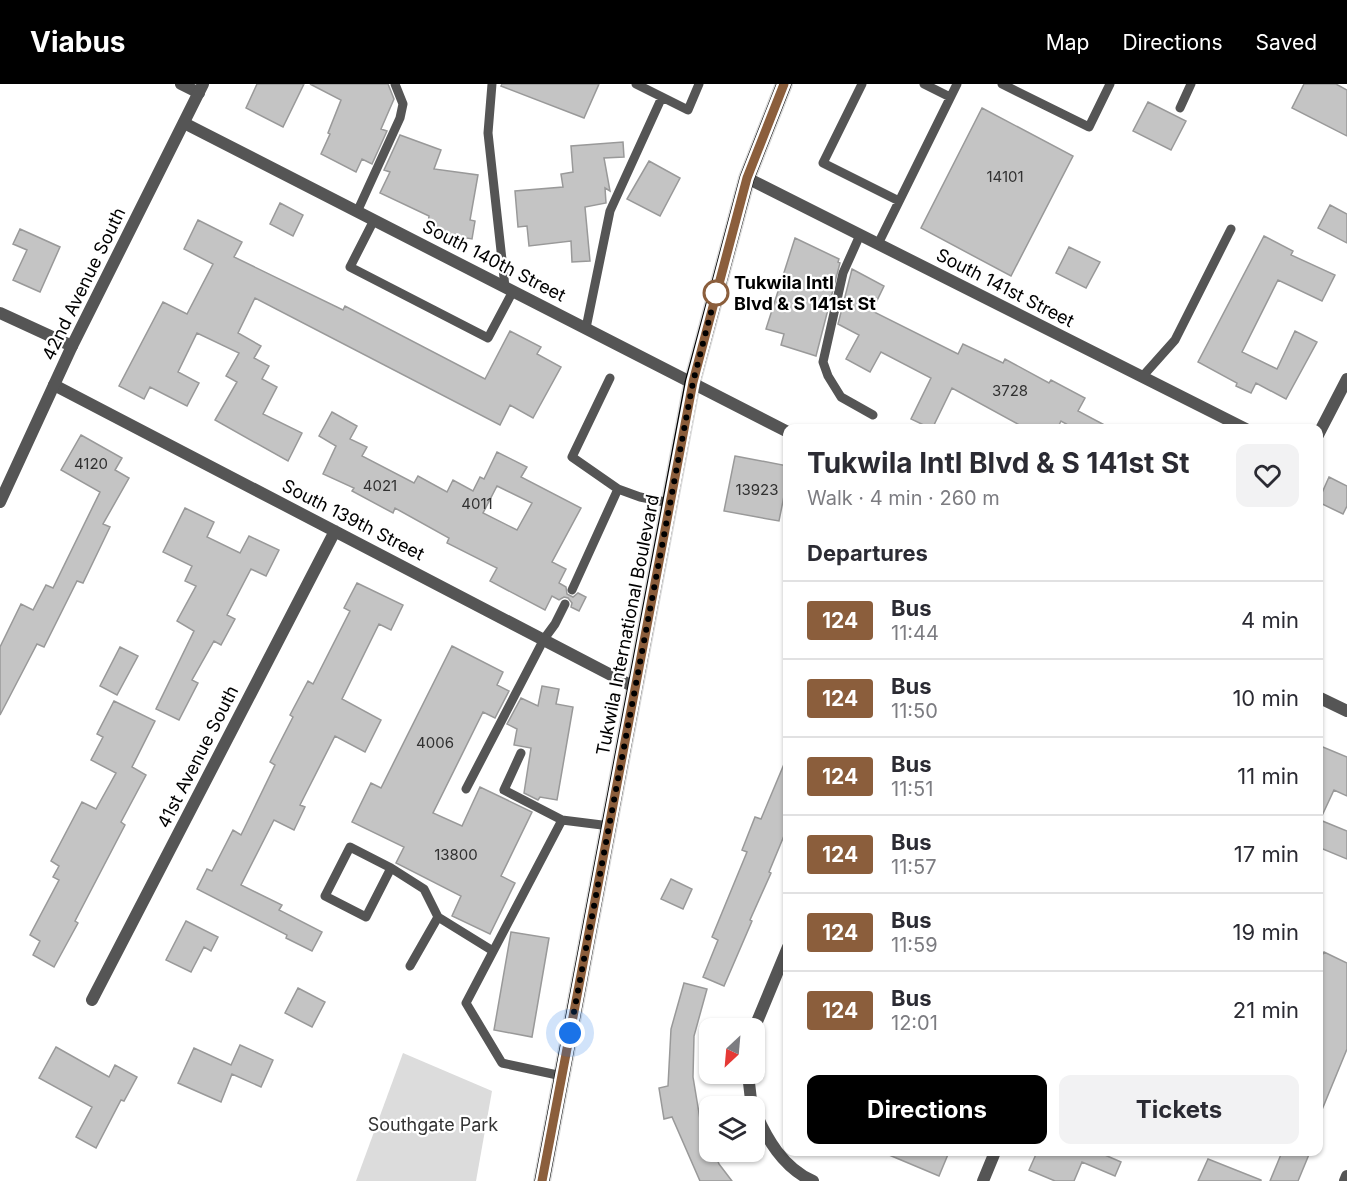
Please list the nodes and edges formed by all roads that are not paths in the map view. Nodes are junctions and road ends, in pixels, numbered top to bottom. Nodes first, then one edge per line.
1 (181, 84) edge
2 (395, 84) edge
3 (492, 84) edge
4 (636, 84) edge
5 (699, 84) edge
6 (784, 84) edge
7 (862, 84) edge
8 (924, 84) edge
9 (957, 84) edge
10 (1002, 84) edge
11 (1110, 84) edge
12 (1191, 84) edge
13 (201, 88) edge
14 (662, 97) junction
15 (950, 97) junction
16 (1180, 108) dead end
17 (184, 123) junction
18 (747, 178) junction
19 (899, 201) junction
20 (357, 212) junction
21 (374, 220) junction
22 (1231, 230) dead end
23 (860, 235) junction
24 (878, 244) junction
25 (509, 289) junction
26 (0, 313) edge
27 (586, 328) junction
28 (72, 346) junction
29 (1142, 377) junction
30 (610, 378) dead end
31 (1347, 379) edge
32 (693, 382) junction
33 (54, 385) junction
34 (873, 415) dead end
35 (1236, 424) edge
36 (1323, 425) edge
37 (783, 429) edge
38 (618, 489) junction
39 (0, 502) edge
40 (670, 503) junction
41 (335, 531) junction
42 (572, 590) dead end
43 (565, 604) dead end
44 (544, 639) junction
45 (636, 688) junction
46 (1323, 699) edge
47 (1347, 711) edge
48 (521, 753) dead end
49 (466, 789) dead end
50 (562, 820) junction
51 (610, 826) junction
52 (391, 868) junction
53 (438, 917) junction
54 (494, 951) junction
55 (783, 959) edge
56 (410, 966) dead end
57 (92, 1000) dead end
58 (758, 1018) edge
59 (562, 1076) junction
60 (765, 1135) edge
61 (993, 1156) edge
62 (1347, 1176) edge
63 (810, 1179) edge
64 (542, 1181) edge
65 (983, 1181) edge
66 (1345, 1181) edge

1 - 13 street
2 - 20 lane
3 - 25 lane
4 - 14 lane
5 - 14 lane
6 - 18 main road, Tukwila International Boulevard
7 - 19 lane
8 - 15 lane
9 - 15 lane
10 - 11 lane
12 - 16 lane
13 - 17 street, 42nd Avenue South
14 - 27 lane
15 - 19 lane
17 - 20 street, South 140th Street
17 - 28 street, 42nd Avenue South
18 - 23 street, South 141st Street
18 - 32 main road, Tukwila International Boulevard
19 - 24 lane
20 - 21 street, South 140th Street
21 - 25 street, South 140th Street
21 - 25 lane
22 - 29 lane
23 - 24 street, South 141st Street
23 - 34 lane
24 - 29 street, South 141st Street
25 - 27 street, South 140th Street
26 - 28 street
27 - 32 street, South 140th Street
28 - 33 street, 42nd Avenue South
29 - 35 street, South 141st Street
30 - 38 lane
31 - 36 street
32 - 37 street, South 140th Street
32 - 40 main road, Tukwila International Boulevard
33 - 39 street, 42nd Avenue South
33 - 41 street, South 139th Street
38 - 40 lane
38 - 42 lane
40 - 45 main road, Tukwila International Boulevard
41 - 44 street, South 139th Street
41 - 57 street, 41st Avenue South
43 - 44 lane
44 - 45 street, South 139th Street
44 - 49 lane
45 - 51 main road, Tukwila International Boulevard
46 - 47 street
48 - 50 lane
50 - 51 lane
50 - 54 lane
51 - 59 main road, Tukwila International Boulevard
52 - 52 lane
52 - 53 lane
53 - 54 lane
53 - 56 lane
54 - 59 lane
55 - 58 street
59 - 64 main road, Tukwila International Boulevard
60 - 63 street
61 - 65 street
62 - 66 street

